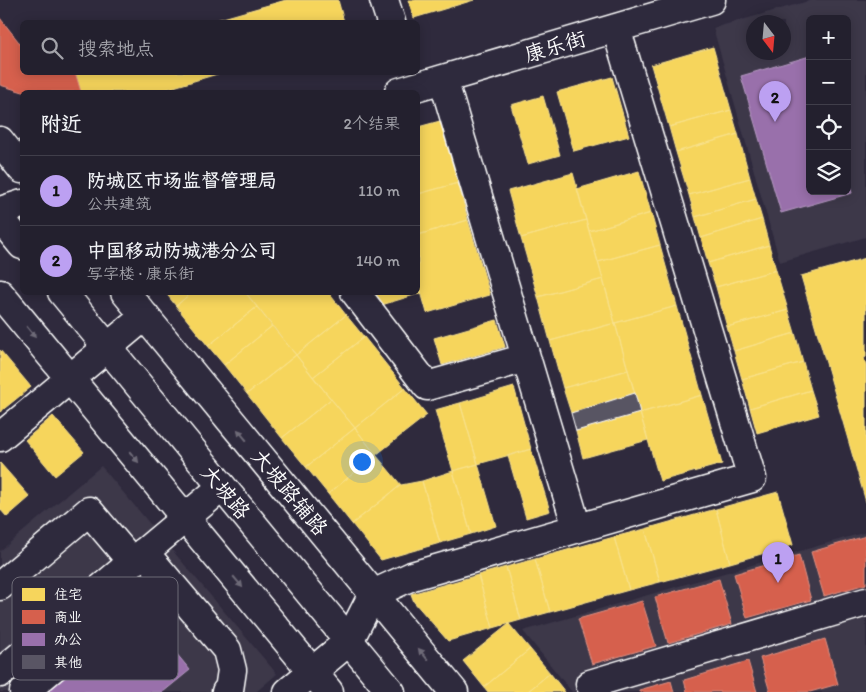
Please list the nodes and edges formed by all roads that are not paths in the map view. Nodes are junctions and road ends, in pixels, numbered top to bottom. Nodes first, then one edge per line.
1 (384, 0) edge
2 (711, 0) edge
3 (390, 20) edge
4 (616, 28) junction
5 (443, 79) junction
6 (406, 84) edge
7 (0, 141) edge
8 (20, 166) edge
9 (20, 205) edge
10 (0, 211) edge
11 (0, 218) edge
12 (20, 243) edge
13 (0, 294) edge
14 (64, 295) edge
15 (128, 295) edge
16 (357, 295) edge
17 (145, 316) junction
18 (108, 348) junction
19 (526, 358) junction
20 (70, 379) junction
21 (0, 437) edge
22 (222, 487) junction
23 (185, 518) junction
24 (577, 528) junction
25 (138, 557) junction
26 (114, 577) edge
27 (157, 577) edge
28 (0, 586) edge
29 (373, 594) junction
30 (178, 599) edge
31 (866, 602) edge
32 (349, 641) junction
33 (12, 663) edge
34 (0, 673) edge
35 (38, 680) edge
36 (320, 682) edge
37 (24, 692) edge
38 (226, 692) edge
39 (288, 692) edge
40 (391, 692) edge
41 (454, 692) edge
42 (596, 692) edge

1 - 3 street
2 - 4 street, 康乐街
4 - 5 street, 康乐街
4 - 24 street
5 - 6 street, 康乐街
5 - 19 street
7 - 8 street
9 - 10 street
11 - 12 street
13 -> 20 street
14 - 18 street, 大坡路
15 - 17 street, 大坡路辅路
16 - 19 street
17 - 18 street
29 -> 17 street, 大坡路辅路
18 - 20 street
18 - 22 street, 大坡路
19 - 24 street
20 - 21 street
20 -> 23 street
22 - 23 street
22 - 32 street, 大坡路
23 - 25 street
23 -> 36 street
24 - 29 street
25 - 26 street
25 - 27 street
25 - 28 street
29 - 32 street
41 -> 29 street, 大坡路辅路
30 - 38 street
31 - 42 street
32 - 36 street
32 - 40 street, 大坡路
33 - 34 street
35 - 37 street
36 - 39 street

